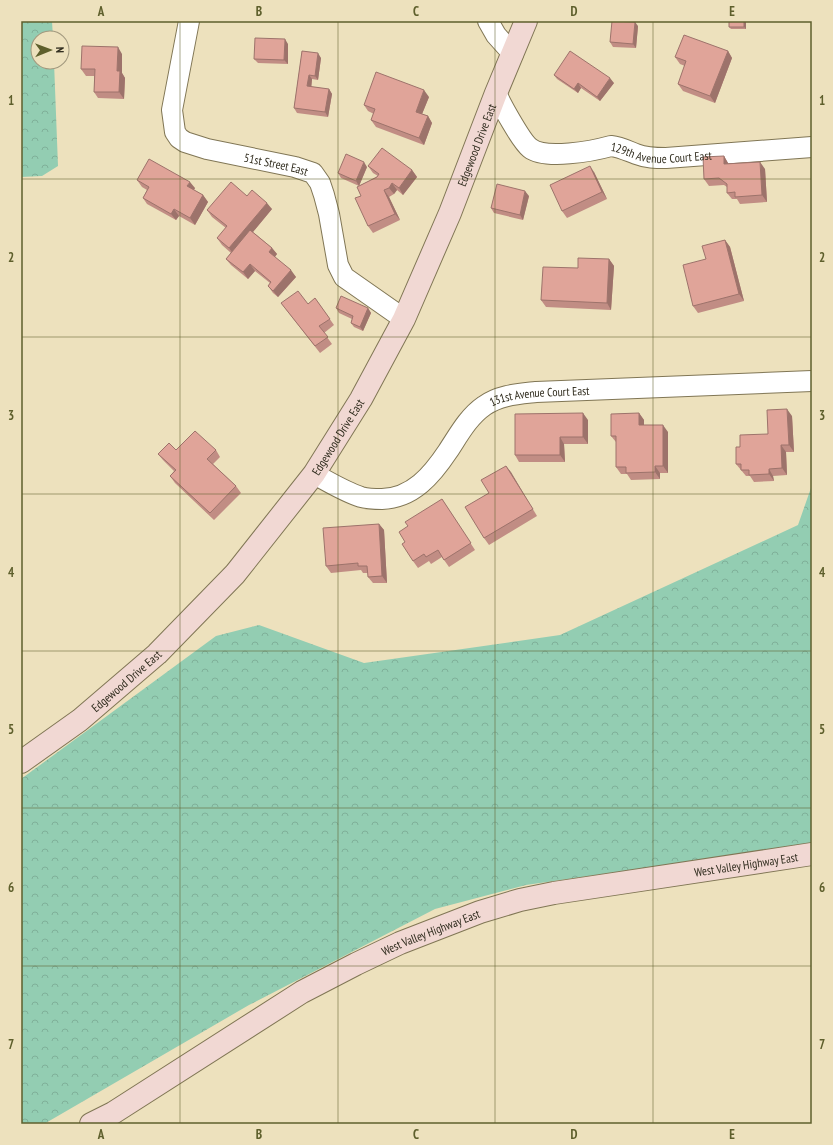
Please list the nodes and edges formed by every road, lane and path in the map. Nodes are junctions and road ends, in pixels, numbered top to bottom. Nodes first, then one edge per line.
1 (189, 21) edge
2 (488, 21) edge
3 (526, 21) edge
4 (513, 54) junction
5 (496, 93) junction
6 (812, 147) edge
7 (404, 319) junction
8 (812, 381) edge
9 (314, 474) junction
10 (21, 762) edge
11 (812, 854) edge
12 (117, 1119) edge
13 (91, 1124) edge

1 - 7 street, 51st Street East
2 - 4 street
3 - 4 street, Edgewood Drive East
4 - 5 street, Edgewood Drive East
5 - 6 street, 129th Avenue Court East
5 - 7 street, Edgewood Drive East
7 - 9 street, Edgewood Drive East
8 - 9 street, 131st Avenue Court East
9 - 10 street, Edgewood Drive East
11 - 12 street, West Valley Highway East
12 - 13 street, West Valley Highway East

